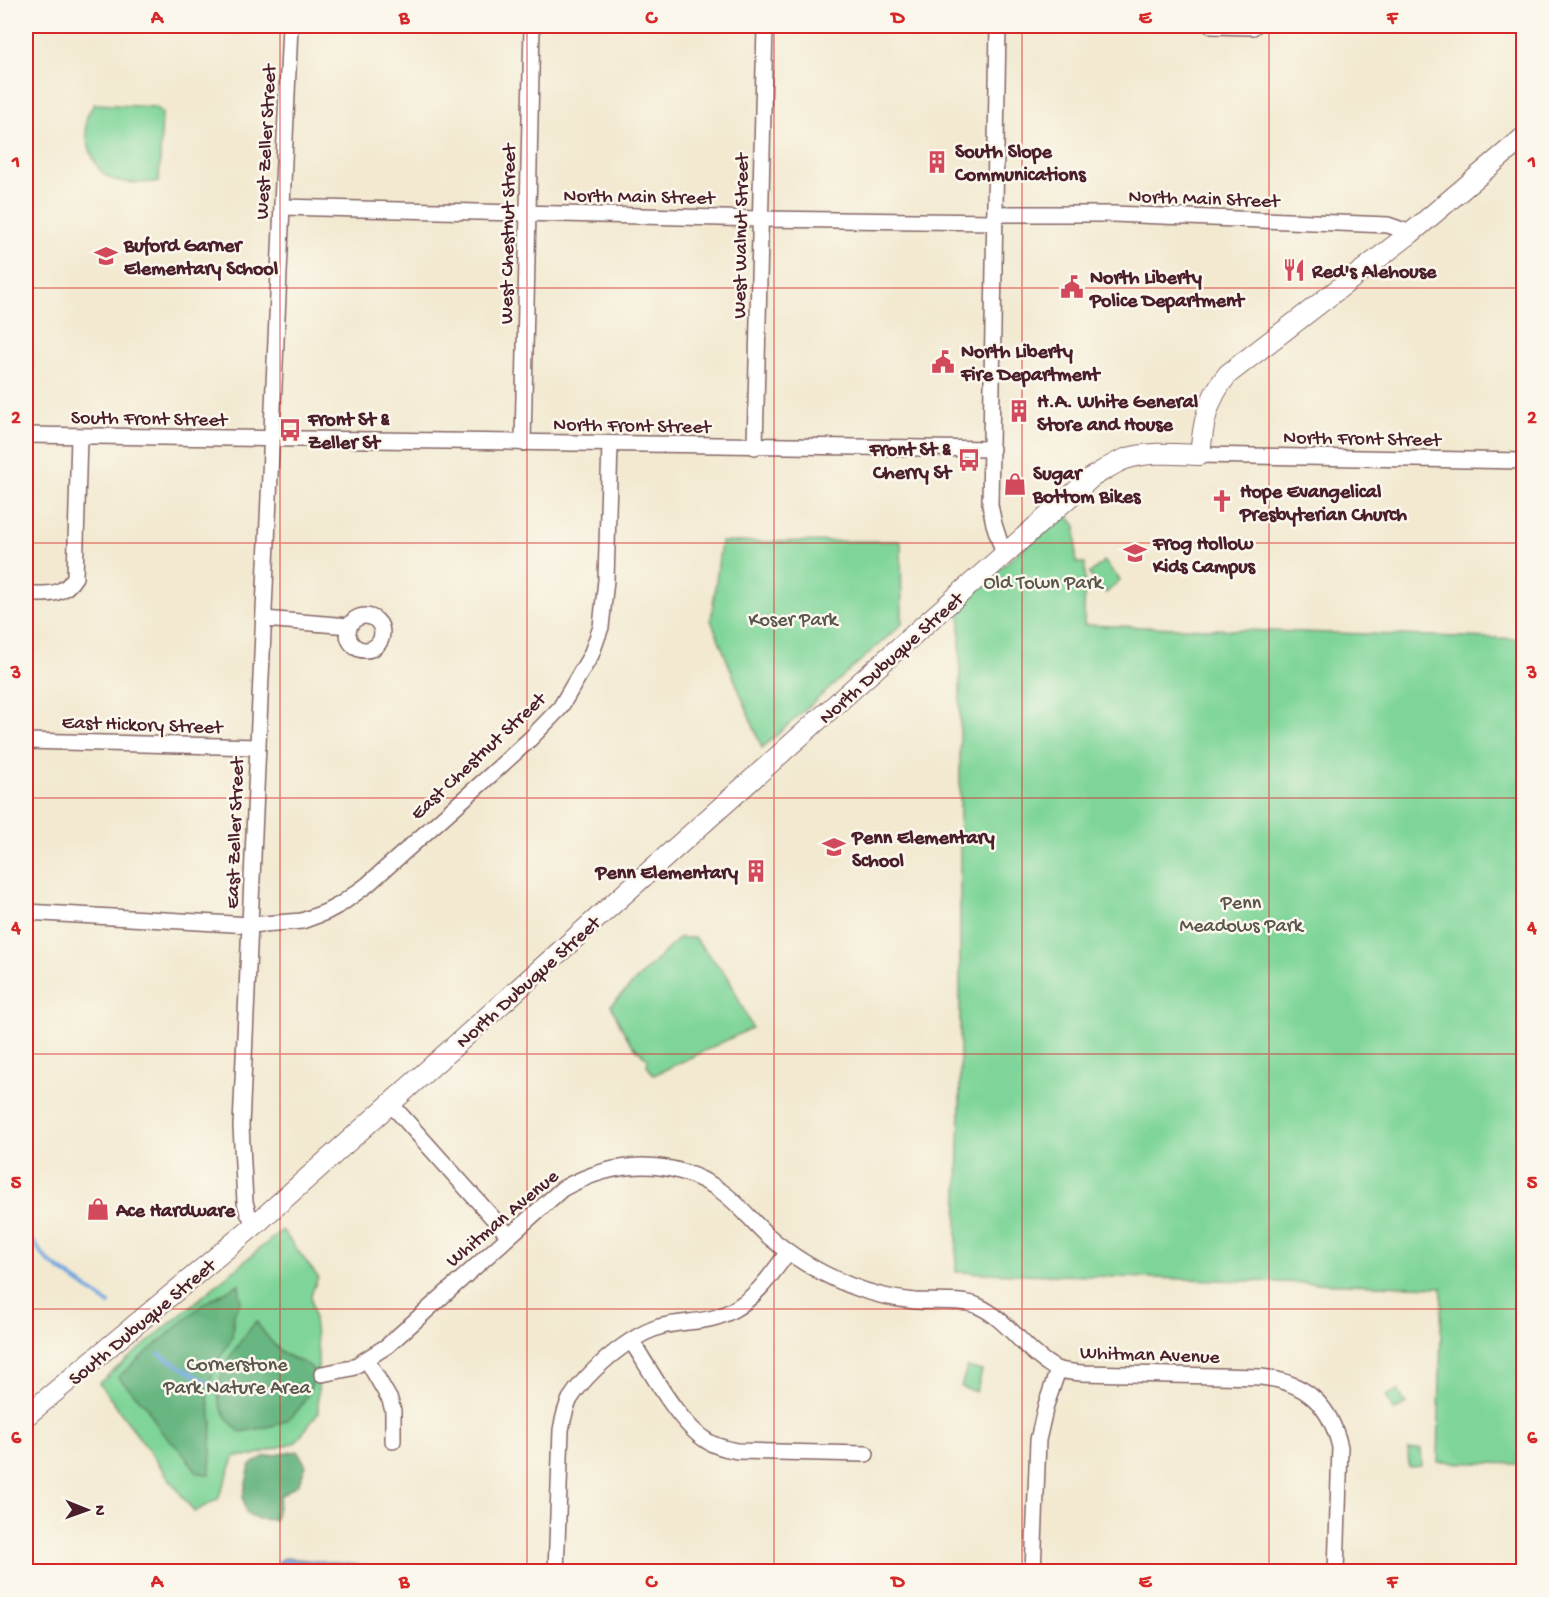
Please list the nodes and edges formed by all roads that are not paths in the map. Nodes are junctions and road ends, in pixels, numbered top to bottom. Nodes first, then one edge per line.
1 (290, 26) edge
2 (532, 26) edge
3 (765, 26) edge
4 (998, 26) edge
5 (1212, 26) edge
6 (1253, 27) edge
7 (1524, 137) edge
8 (282, 207) junction
9 (528, 214) junction
10 (995, 218) junction
11 (760, 219) junction
12 (1411, 233) junction
13 (26, 435) edge
14 (79, 437) junction
15 (272, 440) junction
16 (523, 443) junction
17 (610, 444) junction
18 (755, 447) junction
19 (992, 449) junction
20 (1200, 455) junction
21 (1524, 461) edge
22 (1004, 555) junction
23 (26, 594) edge
24 (264, 619) junction
25 (349, 626) dead end
26 (26, 741) edge
27 (258, 747) junction
28 (26, 912) edge
29 (250, 925) junction
30 (391, 1104) junction
31 (256, 1224) junction
32 (509, 1236) junction
33 (788, 1252) junction
34 (632, 1342) junction
35 (367, 1360) junction
36 (1058, 1370) junction
37 (322, 1374) dead end
38 (26, 1416) edge
39 (393, 1442) dead end
40 (866, 1454) dead end
41 (556, 1572) edge
42 (1033, 1572) edge
43 (1336, 1572) edge

1 - 8 street, West Zeller Street
2 - 9 street, West Chestnut Street
3 - 11 street, West Walnut Street
4 - 10 street
5 - 6 street
7 - 12 main road
8 - 9 street, North Main Street
8 - 15 street, West Zeller Street
9 - 11 street, North Main Street
9 - 16 street, West Chestnut Street
10 - 11 street, North Main Street
10 - 12 street, North Main Street
10 - 19 street
11 - 18 street, West Walnut Street
12 - 20 main road
13 - 14 street, South Front Street
14 - 15 street, South Front Street
14 - 23 street
15 - 16 street, North Front Street
15 - 24 street, East Zeller Street
16 - 17 street, North Front Street
17 - 18 street, North Front Street
17 - 29 street, East Chestnut Street
18 - 19 street, North Front Street
19 - 22 street
20 - 21 street, North Front Street
20 - 22 main road, North Dubuque Street
22 - 30 main road, North Dubuque Street
24 - 25 street
24 - 27 street, East Zeller Street
26 - 27 street, East Hickory Street
27 - 29 street, East Zeller Street
28 - 29 street, East Chestnut Street
29 - 31 street, East Zeller Street
30 - 31 main road, North Dubuque Street
30 - 32 street
31 - 38 main road, South Dubuque Street
32 - 33 street, Whitman Avenue
32 - 35 street, Whitman Avenue
33 - 34 street
33 - 36 street, Whitman Avenue
34 - 40 street
34 - 41 street
35 - 37 street, Whitman Avenue
35 - 39 street
36 - 42 street
36 - 43 street, Whitman Avenue

